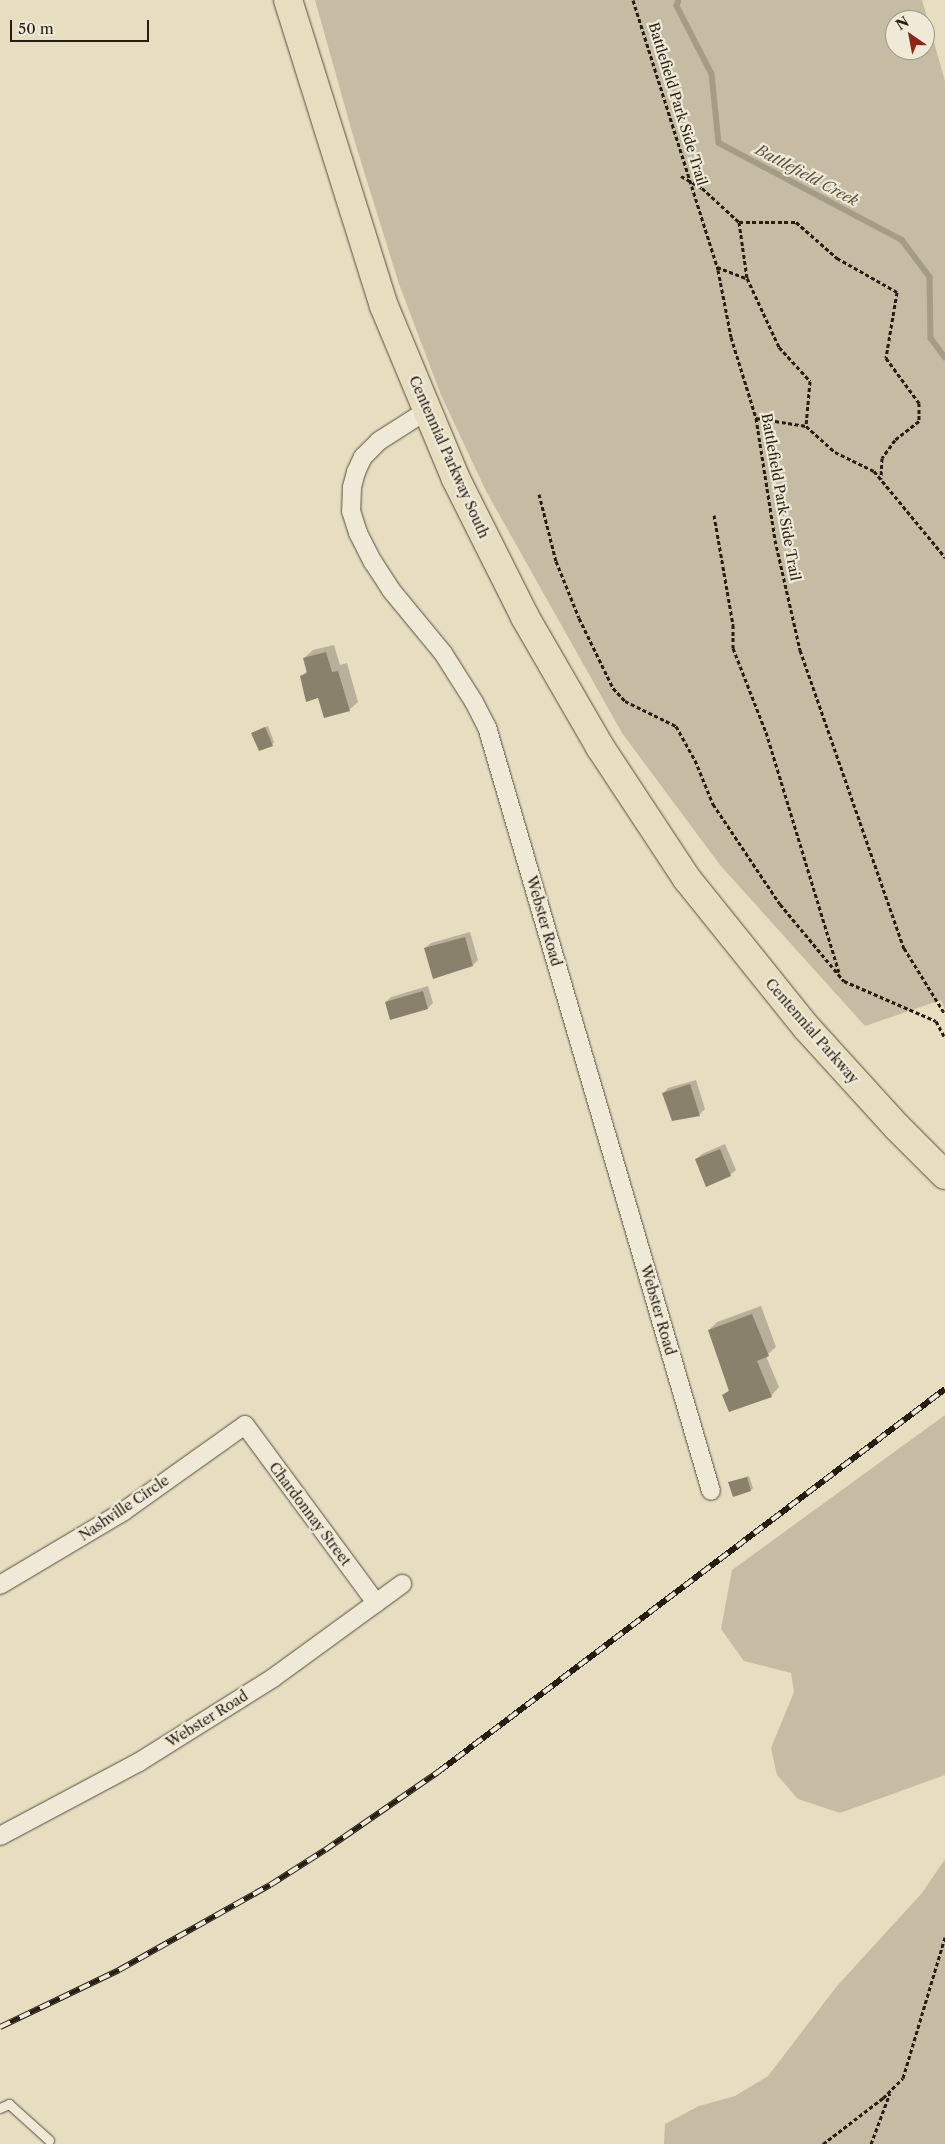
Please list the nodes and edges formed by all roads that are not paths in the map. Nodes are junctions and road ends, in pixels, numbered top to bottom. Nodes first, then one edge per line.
1 (288, 0) edge
2 (426, 411) junction
3 (687, 878) joint
4 (945, 1175) edge
5 (244, 1425) joint
6 (711, 1491) dead end
7 (402, 1584) dead end
8 (0, 1585) edge
9 (376, 1603) junction
10 (0, 1836) edge
11 (0, 2108) edge
12 (49, 2140) dead end

1 - 2 main road, Centennial Parkway South
2 - 3 main road, Centennial Parkway South
2 - 6 street, Webster Road
3 - 4 main road, Centennial Parkway
5 - 8 street, Nashville Circle
5 - 9 street, Chardonnay Street
7 - 9 street, Webster Road
9 - 10 street, Webster Road
11 - 12 lane

